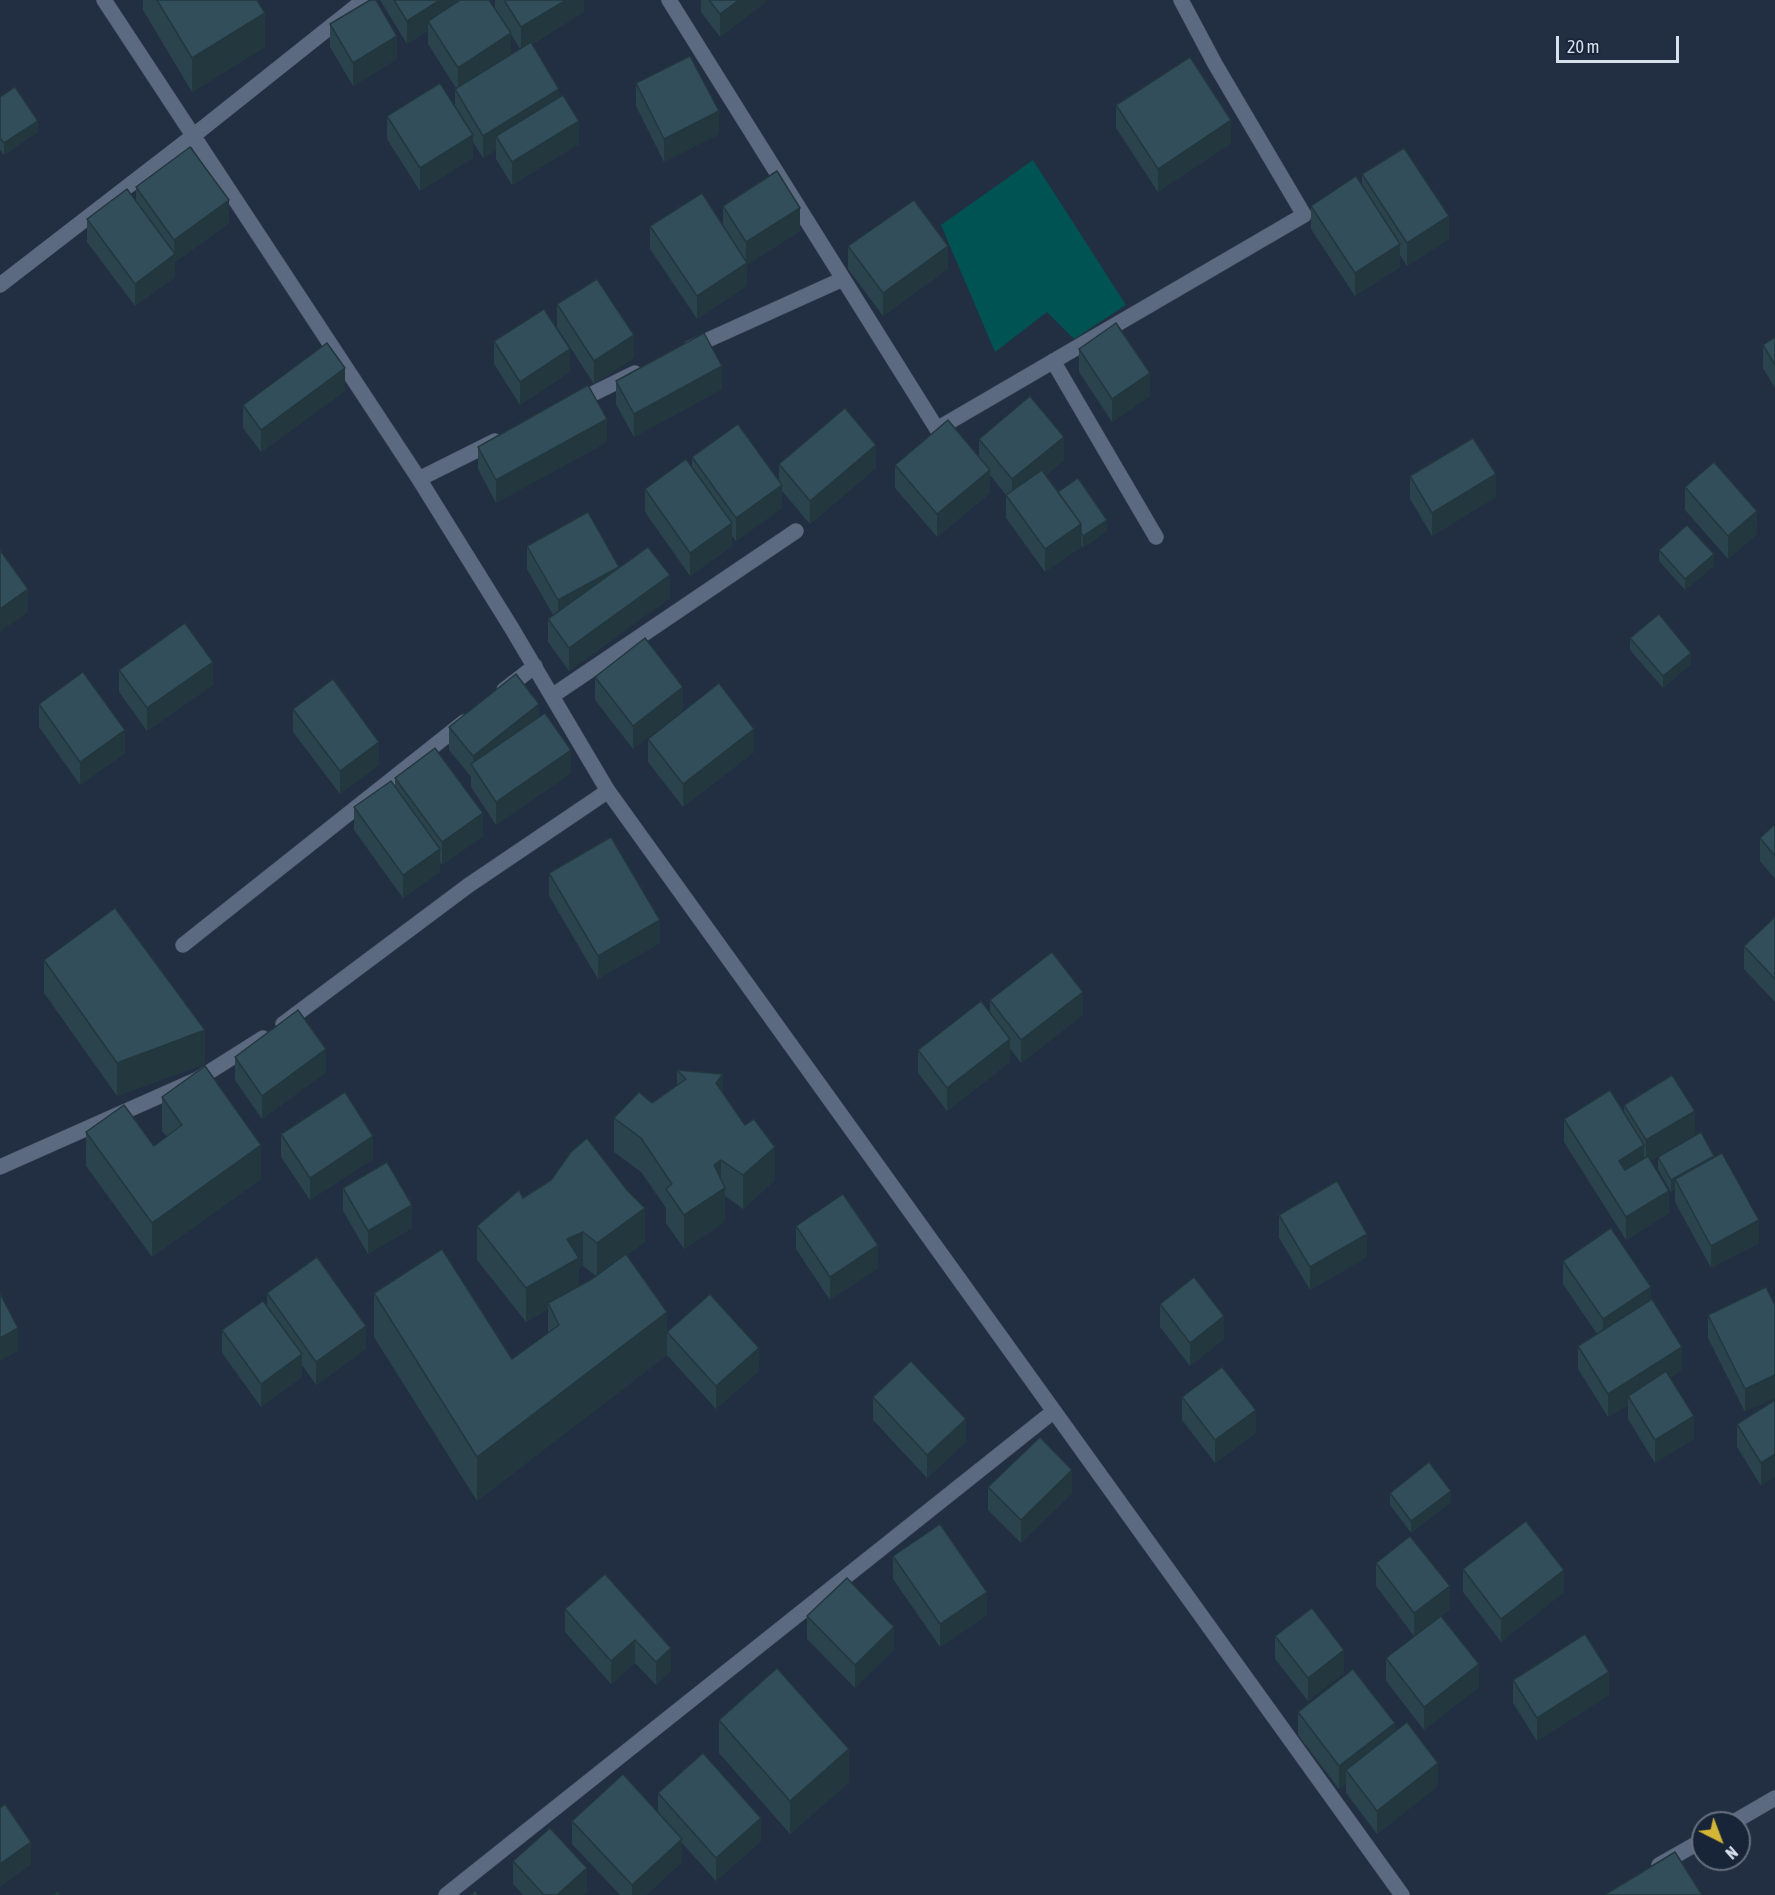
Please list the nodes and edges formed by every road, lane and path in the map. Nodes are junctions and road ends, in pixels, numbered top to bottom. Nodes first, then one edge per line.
1 (104, 0) edge
2 (364, 0) edge
3 (669, 0) edge
4 (1180, 0) edge
5 (193, 136) junction
6 (843, 279) junction
7 (0, 285) edge
8 (681, 352) edge
9 (1053, 361) junction
10 (648, 367) edge
11 (565, 407) edge
12 (513, 433) edge
13 (419, 479) junction
14 (796, 531) dead end
15 (1156, 537) dead end
16 (535, 666) junction
17 (552, 696) junction
18 (609, 791) junction
19 (183, 945) dead end
20 (0, 1167) edge
21 (1054, 1411) junction
22 (1775, 1798) edge
23 (1751, 1812) edge
24 (1691, 1847) edge
25 (1645, 1875) edge
26 (446, 1895) edge
27 (1402, 1895) edge

1 - 5 street
2 - 5 street
3 - 6 street
4 - 9 street
5 - 7 street
5 - 13 street
6 - 8 street
6 - 9 street
9 - 15 street
10 - 11 street
12 - 13 street
13 - 16 street
14 - 17 street
16 - 17 street
16 - 19 street
17 - 18 street
18 - 20 street
18 - 21 street
21 - 26 street
21 - 27 street
22 - 23 street
24 - 25 street

